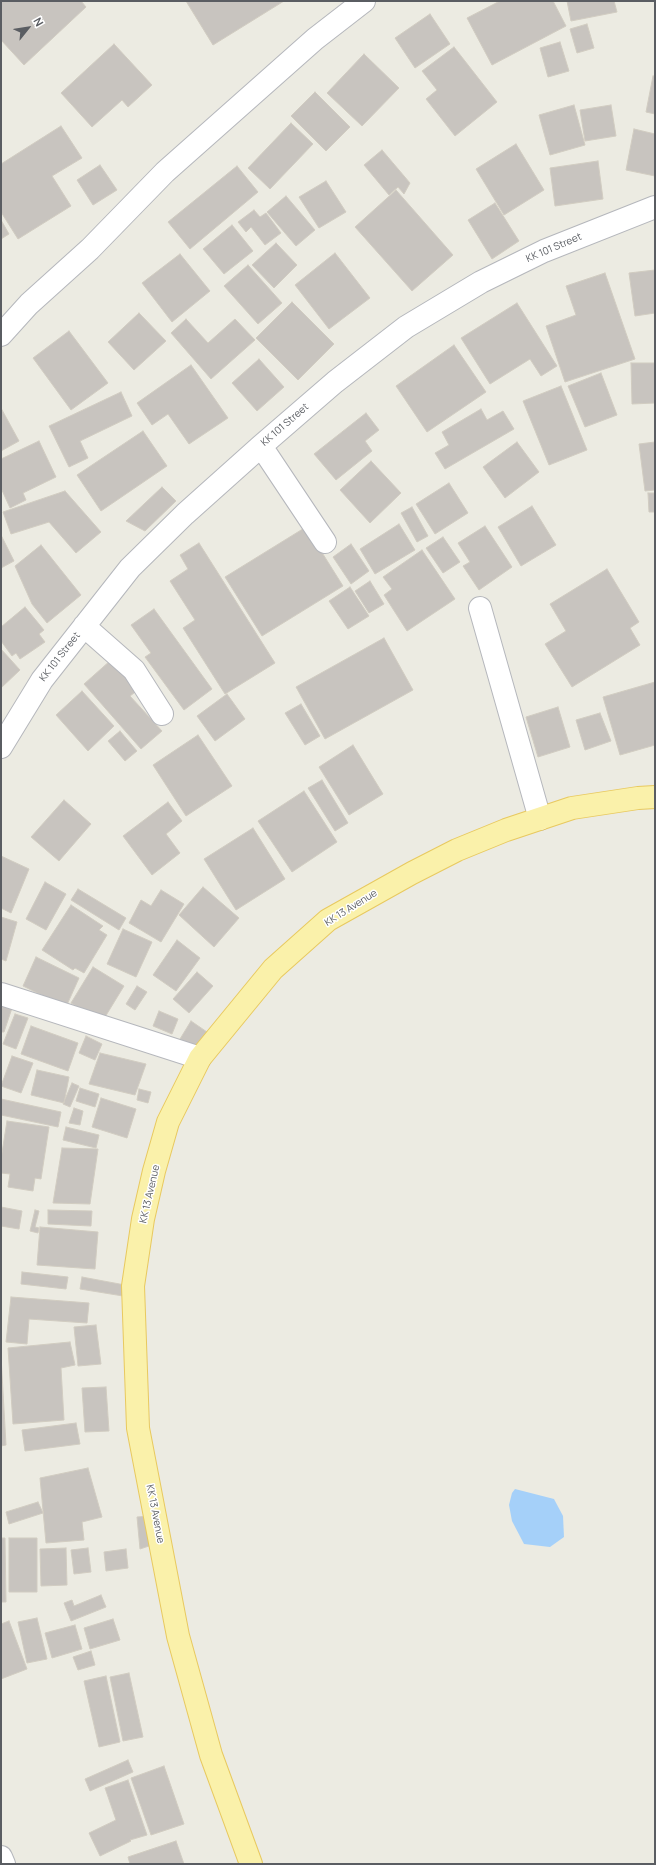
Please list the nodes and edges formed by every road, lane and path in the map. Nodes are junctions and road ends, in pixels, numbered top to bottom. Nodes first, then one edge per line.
1 (364, 1) edge
2 (655, 207) edge
3 (1, 335) edge
4 (261, 446) junction
5 (325, 542) dead end
6 (480, 608) dead end
7 (84, 626) junction
8 (162, 714) dead end
9 (1, 747) edge
10 (655, 797) edge
11 (540, 819) junction
12 (1, 994) edge
13 (200, 1058) junction
14 (1, 1858) edge
15 (4, 1864) edge
16 (251, 1864) edge

1 - 3 street
2 - 4 street, KK 101 Street
4 - 5 street
4 - 7 street, KK 101 Street
6 - 11 street
7 - 8 street
7 - 9 street, KK 101 Street
10 - 11 main road, KK 13 Avenue
11 - 13 main road, KK 13 Avenue
12 - 13 street
13 - 16 main road, KK 13 Avenue
14 - 15 street

